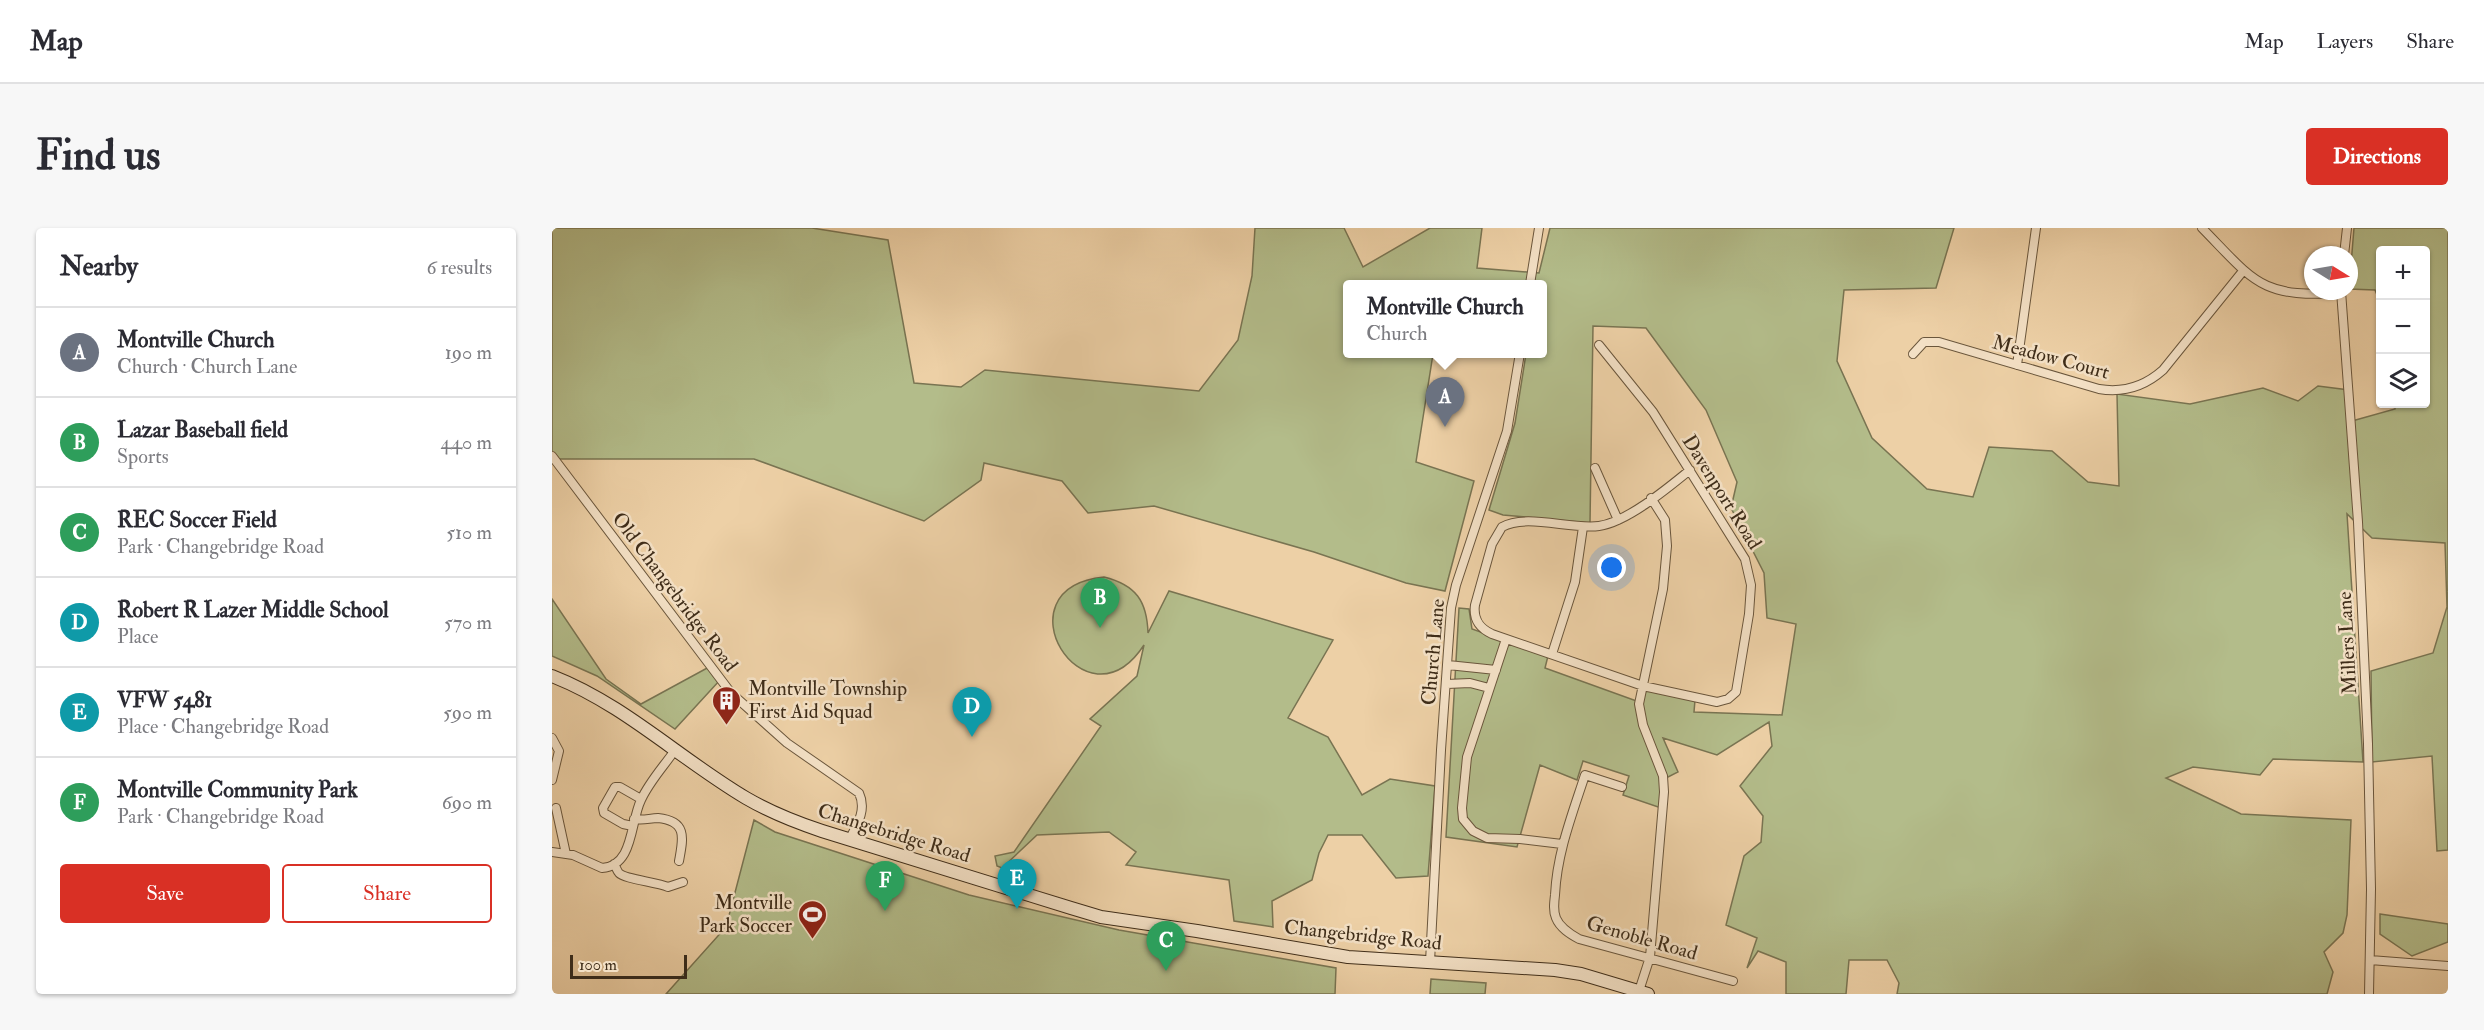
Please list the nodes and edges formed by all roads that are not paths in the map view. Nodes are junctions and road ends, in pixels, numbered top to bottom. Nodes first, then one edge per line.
1 (1539, 228) edge
2 (2036, 228) edge
3 (2202, 228) edge
4 (2346, 228) edge
5 (2345, 246) edge
6 (2244, 271) junction
7 (1531, 280) edge
8 (2304, 293) edge
9 (2342, 300) edge
10 (1599, 345) dead end
11 (1913, 354) dead end
12 (1519, 358) edge
13 (2017, 365) junction
14 (552, 456) edge
15 (1595, 468) dead end
16 (1690, 470) junction
17 (1651, 498) junction
18 (1618, 520) junction
19 (1583, 527) junction
20 (1506, 639) junction
21 (1552, 654) junction
22 (1448, 665) junction
23 (1496, 670) junction
24 (552, 676) edge
25 (1447, 684) junction
26 (1643, 686) junction
27 (1489, 688) junction
28 (552, 738) edge
29 (675, 750) junction
30 (552, 780) edge
31 (1622, 787) dead end
32 (641, 799) junction
33 (556, 808) dead end
34 (634, 823) junction
35 (849, 840) junction
36 (1562, 844) junction
37 (552, 852) edge
38 (566, 854) junction
39 (679, 861) dead end
40 (614, 864) junction
41 (683, 882) dead end
42 (1650, 957) junction
43 (2370, 960) junction
44 (1430, 962) junction
45 (2448, 966) edge
46 (1733, 981) dead end
47 (1643, 992) edge
48 (2369, 994) edge

1 - 7 street
2 - 13 street
3 - 6 street
4 - 5 street
6 - 8 street
6 - 13 street, Meadow Court
9 - 43 street, Millers Lane
10 - 16 street, Davenport Road
11 - 13 street, Meadow Court
12 - 22 street, Church Lane
14 - 35 street, Old Changebridge Road
15 - 18 street
16 - 17 street
16 - 26 street, Davenport Road
17 - 18 street
17 - 26 street
18 - 19 street
19 - 20 street, Davenport Road
19 - 21 street
20 - 21 street, Davenport Road
20 - 23 street
21 - 26 street, Davenport Road
22 - 23 street
22 - 25 street, Church Lane
23 - 27 street
24 - 29 main road, Changebridge Road
25 - 27 street
25 - 44 street, Church Lane
26 - 42 street
27 - 36 street
28 - 30 street
29 - 32 street
29 - 35 main road, Changebridge Road
31 - 36 street, Genoble Road
32 - 34 street
32 - 34 street
33 - 38 street
34 - 39 street
34 - 40 street
35 - 44 main road, Changebridge Road
36 - 42 street, Genoble Road
37 - 38 street
38 - 40 street
40 - 41 street
42 - 46 street, Genoble Road
42 - 47 street
43 - 45 street
43 - 48 street, Millers Lane
44 - 47 main road, Changebridge Road

